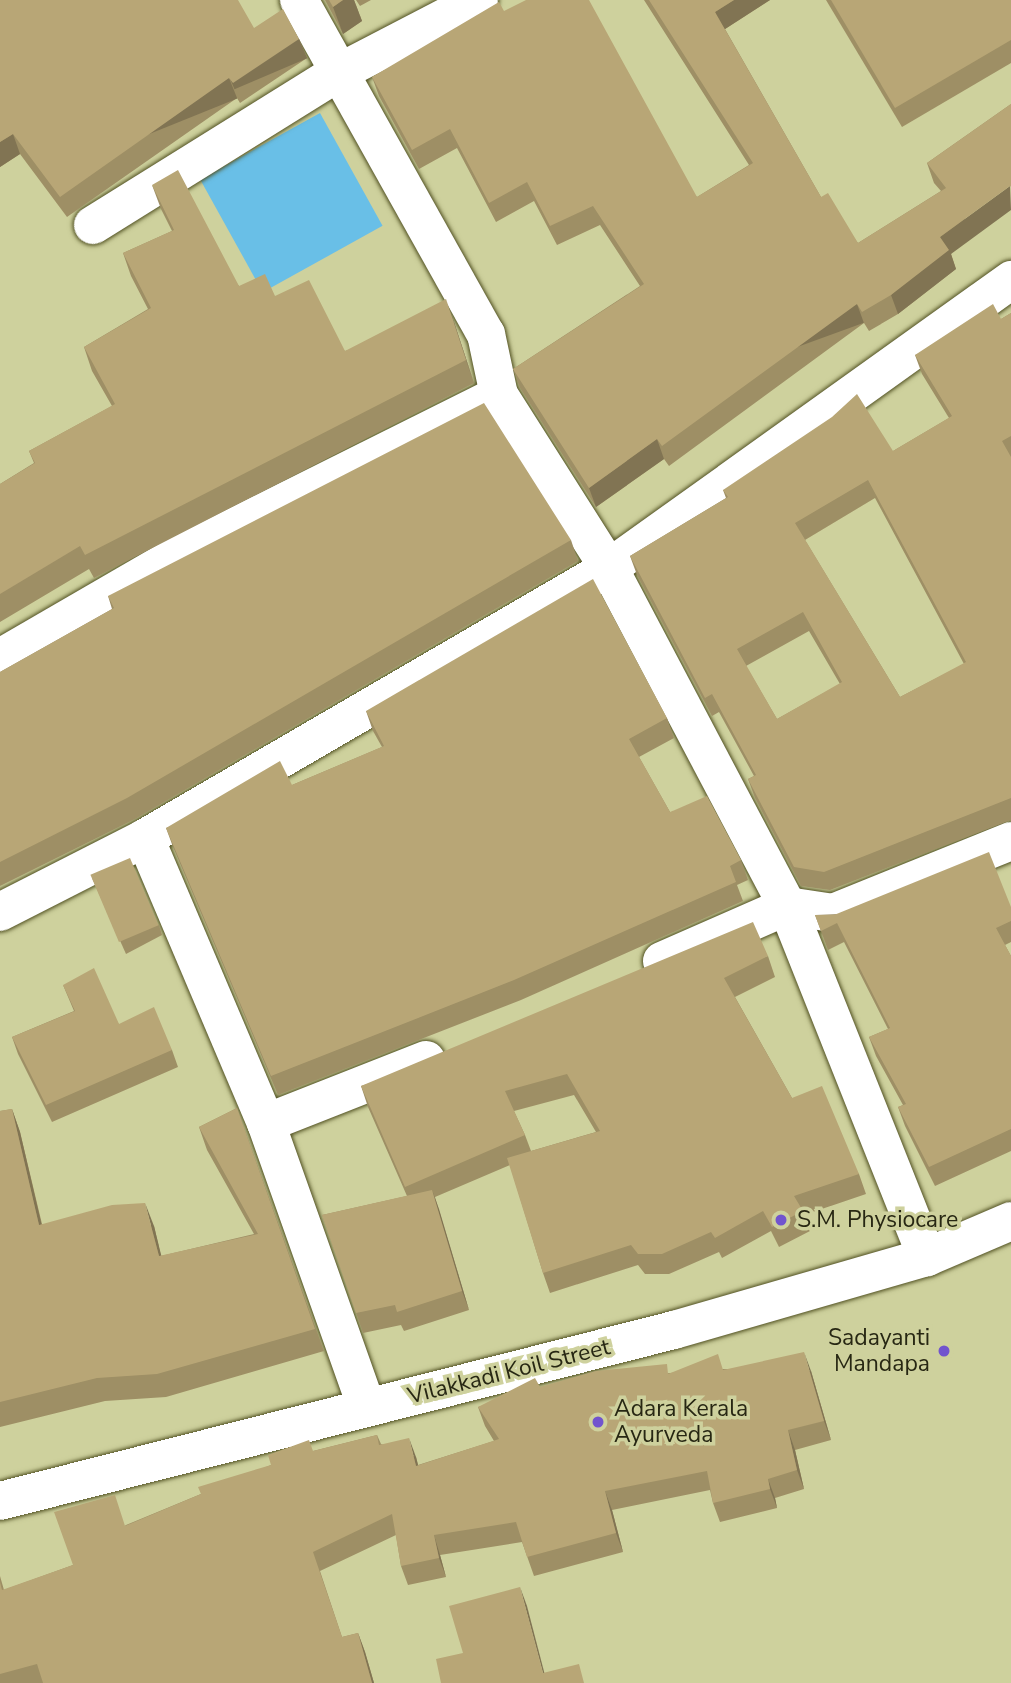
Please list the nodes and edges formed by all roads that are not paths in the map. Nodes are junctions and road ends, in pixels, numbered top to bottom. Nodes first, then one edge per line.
1 (299, 0) edge
2 (480, 0) edge
3 (336, 74) junction
4 (93, 225) dead end
5 (1011, 281) edge
6 (499, 395) junction
7 (609, 568) junction
8 (0, 658) edge
9 (145, 838) junction
10 (1011, 841) edge
11 (787, 905) junction
12 (0, 912) edge
13 (627, 976) edge
14 (466, 1044) edge
15 (266, 1123) junction
16 (1011, 1221) edge
17 (927, 1257) junction
18 (367, 1408) junction
19 (0, 1501) edge

1 - 3 street
2 - 3 street
3 - 4 street
3 - 6 street
5 - 7 street
6 - 7 street
6 - 8 street
7 - 9 street
7 - 11 street
9 - 12 street
9 - 15 street
10 - 11 street
11 - 13 street
11 - 17 street
14 - 15 street
15 - 18 street
16 - 17 street, Vilakkadi Koil Street
17 - 18 street, Vilakkadi Koil Street
18 - 19 street, Vilakkadi Koil Street

